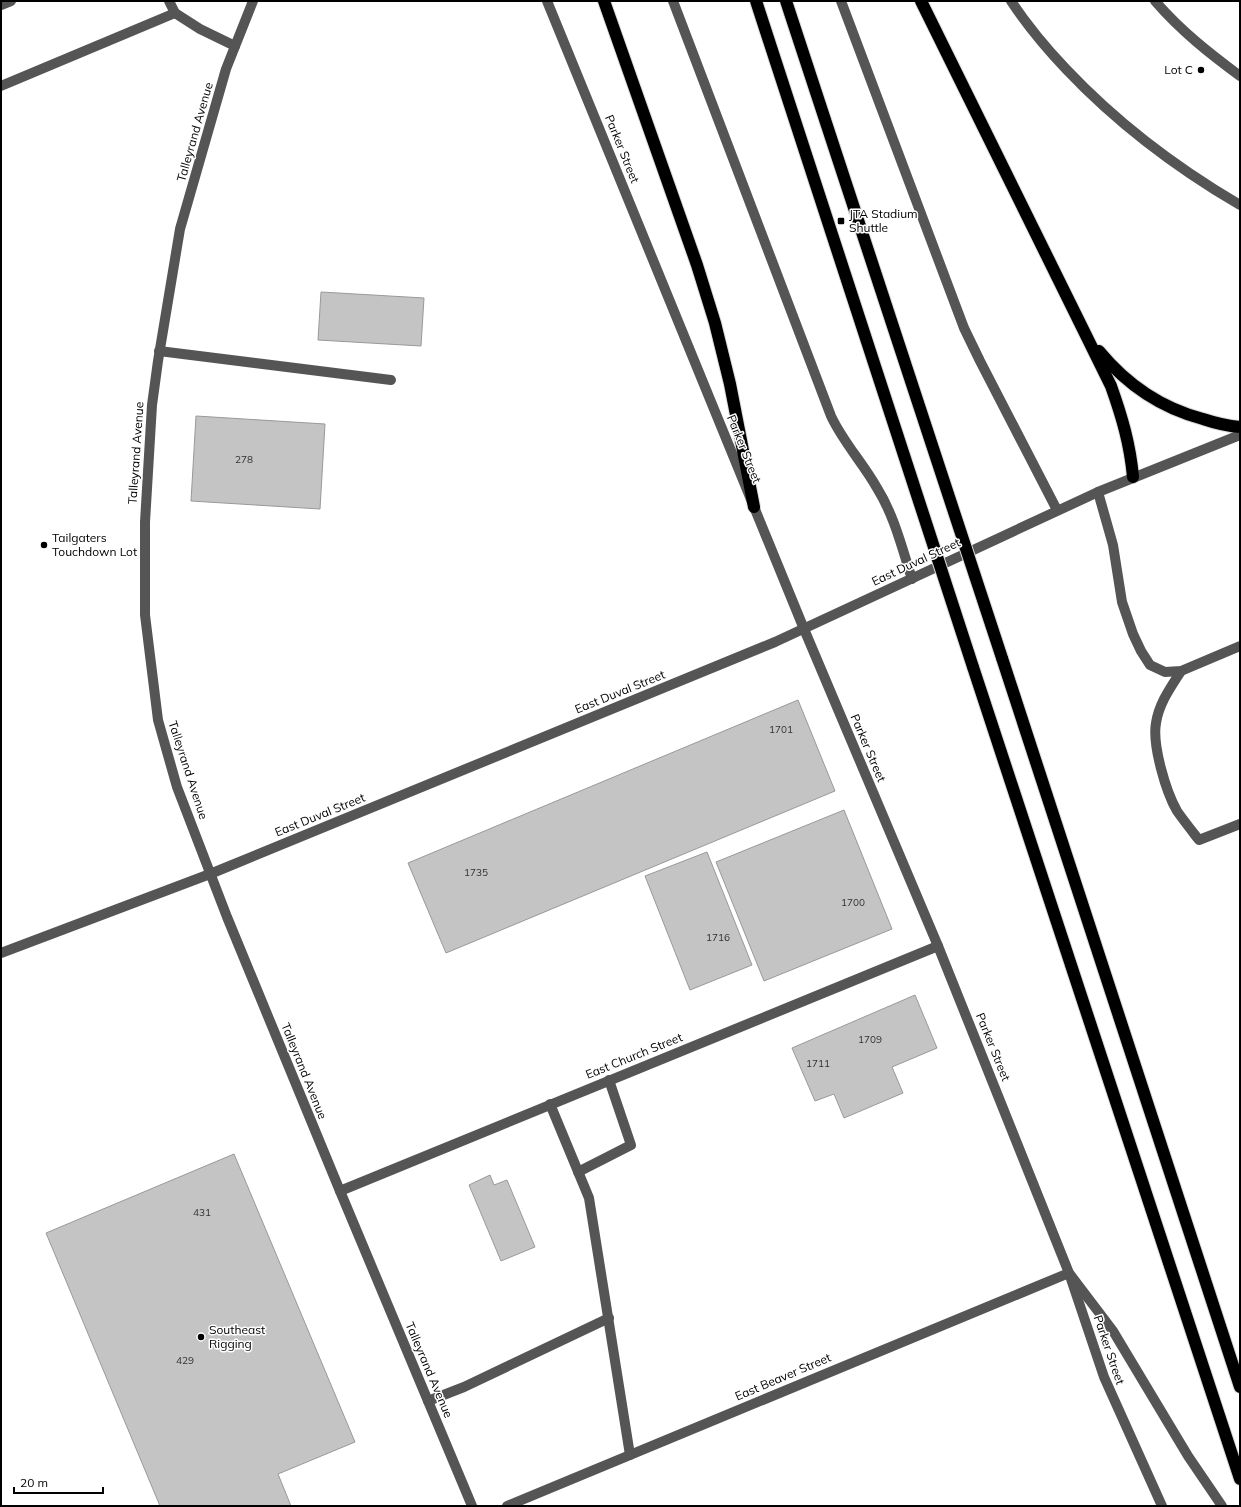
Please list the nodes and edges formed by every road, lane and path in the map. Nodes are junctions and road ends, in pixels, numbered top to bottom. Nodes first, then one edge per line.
1 (11, 1) edge
2 (169, 1) edge
3 (253, 1) edge
4 (547, 1) edge
5 (604, 1) edge
6 (673, 1) edge
7 (756, 1) edge
8 (786, 1) edge
9 (841, 1) edge
10 (921, 1) edge
11 (1011, 1) edge
12 (1155, 1) edge
13 (1, 5) edge
14 (175, 14) junction
15 (235, 46) junction
16 (1240, 76) edge
17 (1, 86) edge
18 (1240, 205) edge
19 (1083, 329) junction
20 (159, 351) junction
21 (391, 380) dead end
22 (1240, 427) edge
23 (1240, 435) edge
24 (1133, 477) junction
25 (1098, 492) junction
26 (754, 507) junction
27 (1058, 510) junction
28 (912, 579) junction
29 (804, 629) junction
30 (1240, 646) edge
31 (1181, 671) junction
32 (1240, 824) edge
33 (210, 874) junction
34 (938, 946) junction
35 (1, 953) edge
36 (609, 1080) junction
37 (550, 1104) junction
38 (578, 1172) junction
39 (340, 1191) junction
40 (1070, 1273) junction
41 (609, 1318) junction
42 (1240, 1387) edge
43 (428, 1402) junction
44 (630, 1455) junction
45 (1240, 1479) edge
46 (472, 1506) edge
47 (507, 1506) edge
48 (1162, 1506) edge
49 (1222, 1506) edge

1 - 13 street
2 - 14 street
3 - 15 street, Talleyrand Avenue
4 - 26 street, Parker Street
5 - 26 highway
6 - 28 street
7 - 45 highway, bridge
8 - 42 highway, bridge
9 - 27 street
10 - 19 highway
11 - 18 street
12 - 16 street
14 - 15 street
14 - 17 street
15 - 20 street, Talleyrand Avenue
19 - 22 highway
19 - 24 highway
20 - 21 street
20 - 33 street, Talleyrand Avenue
23 - 24 street, East Duval Street
24 - 25 street, East Duval Street
25 - 27 street, East Duval Street
25 - 31 street
26 - 29 street, Parker Street
27 - 28 street, East Duval Street
28 - 29 street, East Duval Street
29 - 33 street, East Duval Street
29 - 34 street, Parker Street
30 - 31 street
31 - 32 street
33 - 35 street, East Duval Street
33 - 39 street, Talleyrand Avenue
34 - 36 street, East Church Street
34 - 40 street, Parker Street
36 - 37 street, East Church Street
36 - 38 street
37 - 38 street
37 - 39 street, East Church Street
38 - 41 street
39 - 43 street, Talleyrand Avenue
40 - 44 street, East Beaver Street
40 - 48 street, Parker Street
40 - 49 street
41 - 43 street
41 - 44 street
43 - 46 street, Talleyrand Avenue
44 - 47 street, East Beaver Street

